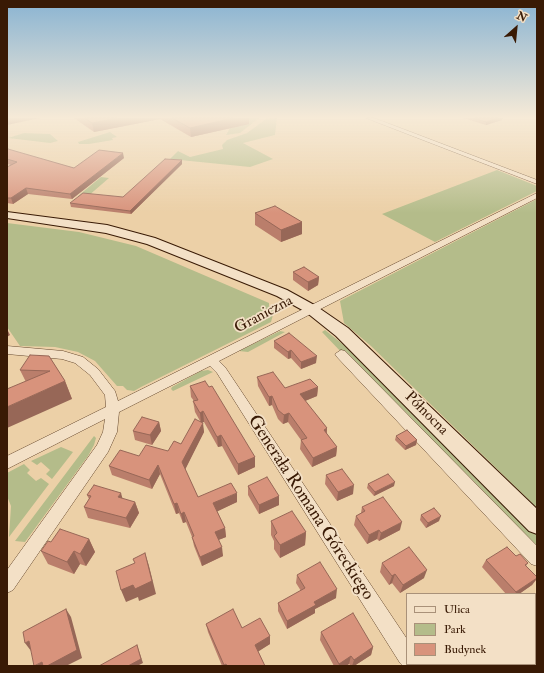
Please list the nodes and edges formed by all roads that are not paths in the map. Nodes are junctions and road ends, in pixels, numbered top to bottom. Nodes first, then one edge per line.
1 (451, 149) edge
2 (537, 182) edge
3 (537, 196) edge
4 (7, 215) edge
5 (310, 309) junction
6 (7, 350) edge
7 (341, 354) dead end
8 (212, 361) junction
9 (113, 410) junction
10 (7, 463) edge
11 (537, 524) edge
12 (537, 558) edge
13 (7, 584) edge
14 (406, 654) edge

1 - 2 street
3 - 5 street, Graniczna
4 - 5 main road, Północna
5 - 8 street, Graniczna
5 - 11 main road, Północna
6 - 9 street
7 - 12 street, Północna
8 - 9 street, Graniczna
8 - 14 street, Generała Romana Góreckiego
9 - 10 street, Graniczna
9 - 13 street

